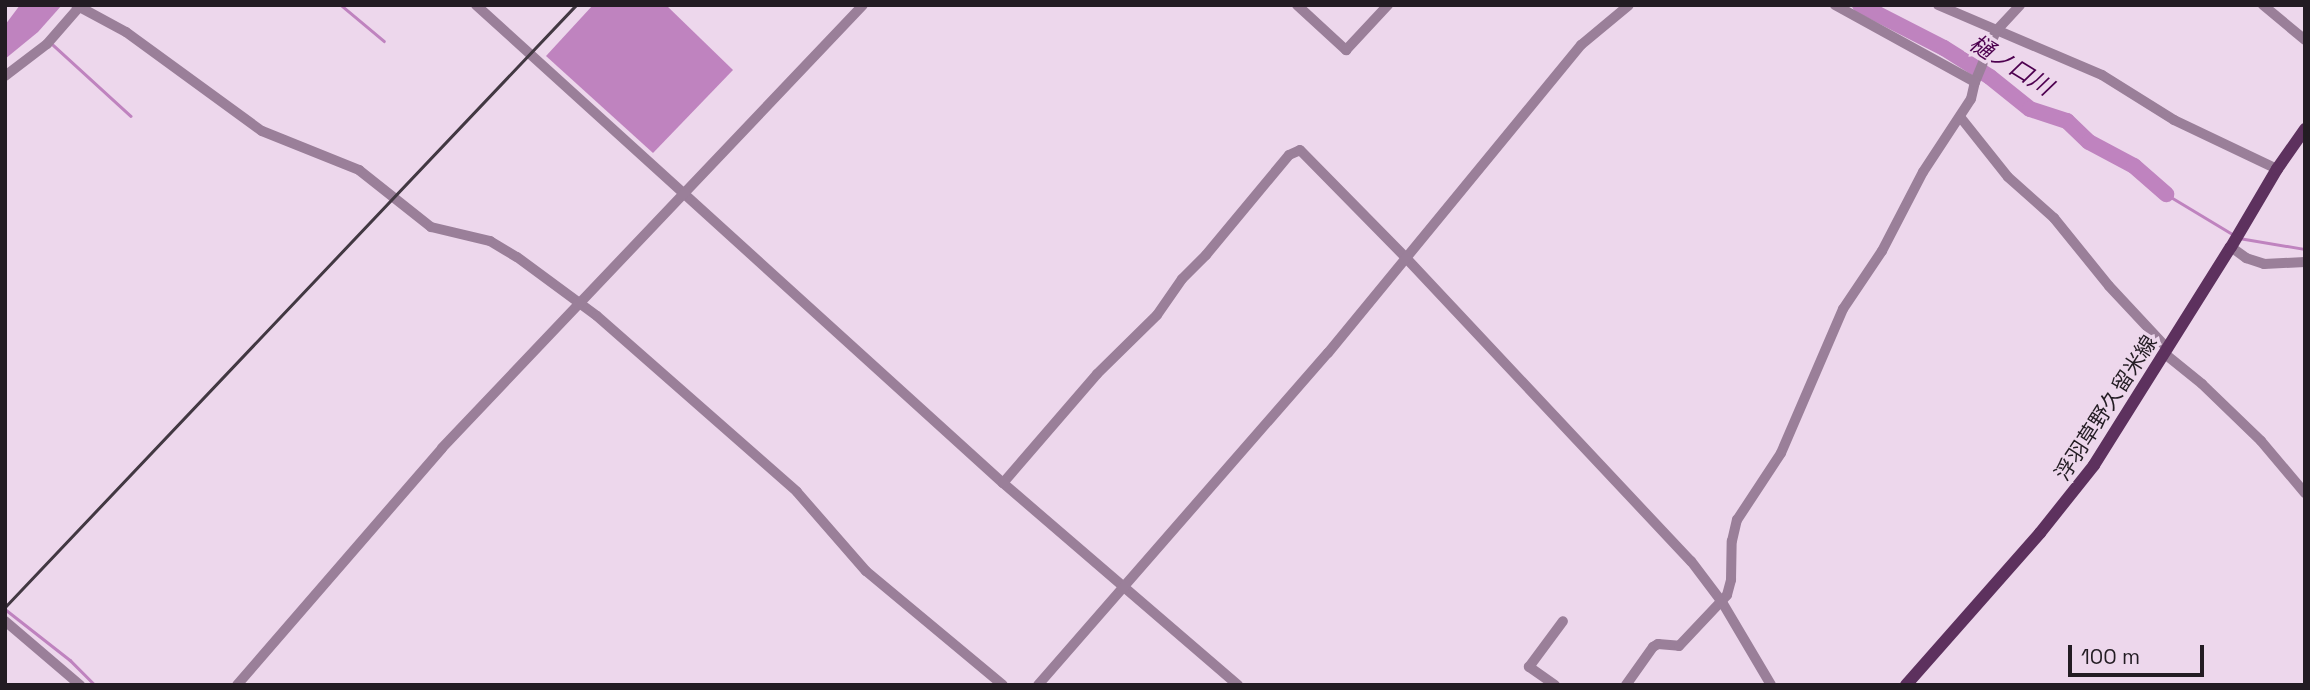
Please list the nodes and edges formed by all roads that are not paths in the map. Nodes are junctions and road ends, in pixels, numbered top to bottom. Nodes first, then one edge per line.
1 (476, 5) edge
2 (863, 5) edge
3 (1388, 5) edge
4 (1629, 5) edge
5 (1835, 5) edge
6 (1938, 5) edge
7 (2020, 5) edge
8 (2263, 5) edge
9 (79, 6) edge
10 (1302, 7) edge
11 (1996, 31) junction
12 (2305, 40) edge
13 (5, 76) edge
14 (1976, 80) junction
15 (1961, 118) junction
16 (2305, 129) edge
17 (2277, 169) junction
18 (683, 193) junction
19 (2232, 246) junction
20 (1407, 259) junction
21 (2305, 261) edge
22 (580, 303) junction
23 (2166, 351) junction
24 (1003, 483) junction
25 (2305, 493) edge
26 (1124, 586) junction
27 (1722, 602) junction
28 (5, 621) edge
29 (1563, 621) dead end
30 (5, 631) edge
31 (47, 655) junction
32 (80, 685) edge
33 (237, 685) edge
34 (1003, 685) edge
35 (1038, 685) edge
36 (1238, 685) edge
37 (1555, 685) edge
38 (1626, 685) edge
39 (1771, 685) edge
40 (1906, 685) edge

1 - 18 street
2 - 18 street
3 - 10 street
4 - 20 street
5 - 14 street
6 - 11 street
7 - 11 street
8 - 12 street
9 - 13 street
9 - 22 street
11 - 14 street
11 - 17 street
14 - 15 street
15 - 23 street
15 - 27 street
16 - 17 main road, 浮羽草野久留米線
17 - 19 main road, 浮羽草野久留米線
18 - 22 street
18 - 24 street
19 - 21 street
19 - 23 main road, 浮羽草野久留米線
20 - 24 street
20 - 26 street
20 - 27 street
22 - 33 street
22 - 34 street
23 - 25 street
23 - 40 main road, 浮羽草野久留米線
24 - 26 street
26 - 35 street
26 - 36 street
27 - 38 street
27 - 39 street
28 - 31 street
29 - 37 street
30 - 31 street
31 - 32 street

